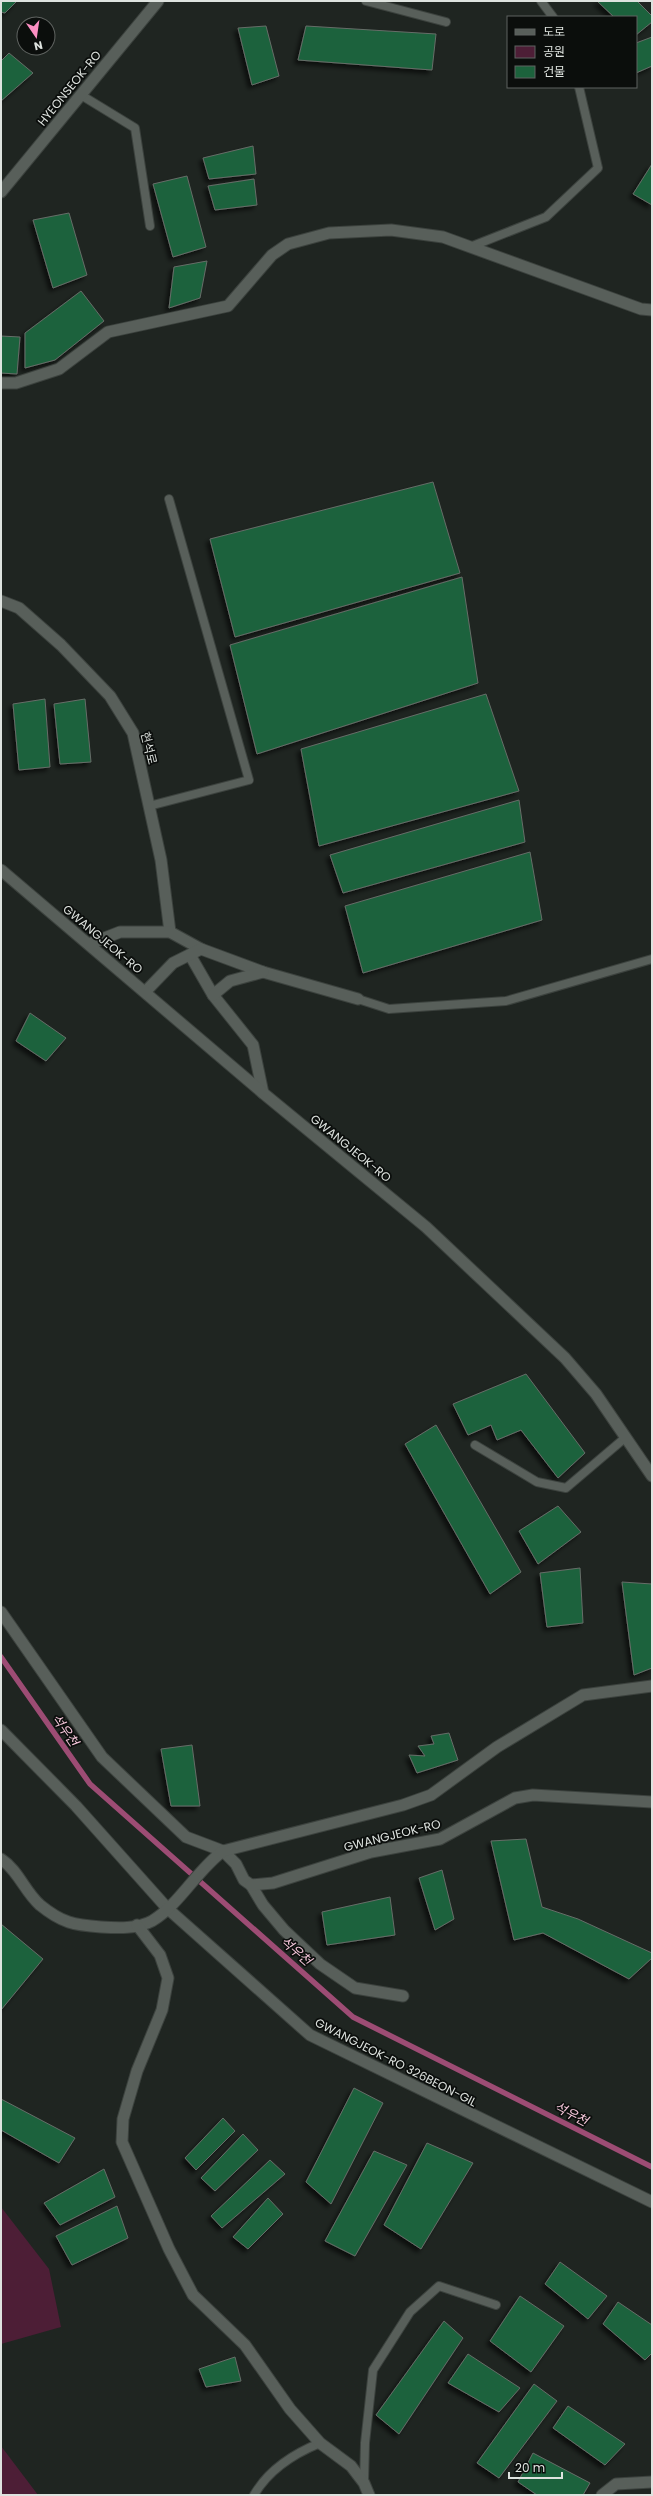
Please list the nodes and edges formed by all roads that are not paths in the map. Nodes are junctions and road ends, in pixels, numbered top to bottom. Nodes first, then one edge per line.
1 (158, 1) edge
2 (366, 1) edge
3 (541, 1) edge
4 (552, 16) edge
5 (446, 22) dead end
6 (579, 88) edge
7 (81, 95) junction
8 (1, 192) edge
9 (150, 226) dead end
10 (470, 247) junction
11 (652, 310) edge
12 (1, 383) edge
13 (169, 499) dead end
14 (1, 600) edge
15 (149, 806) junction
16 (1, 870) edge
17 (170, 932) junction
18 (89, 944) junction
19 (201, 949) junction
20 (190, 955) junction
21 (652, 959) edge
22 (263, 972) junction
23 (146, 992) junction
24 (213, 995) junction
25 (358, 999) joint
26 (263, 1092) junction
27 (626, 1437) junction
28 (475, 1446) dead end
29 (652, 1476) edge
30 (1, 1612) edge
31 (652, 1686) edge
32 (1, 1730) edge
33 (652, 1802) edge
34 (223, 1850) junction
35 (1, 1859) edge
36 (251, 1885) junction
37 (167, 1908) junction
38 (137, 1925) junction
39 (403, 1996) dead end
40 (652, 2202) edge
41 (496, 2305) dead end
42 (320, 2443) junction
43 (652, 2482) edge
44 (364, 2483) junction
45 (254, 2495) edge
46 (369, 2495) edge
47 (602, 2495) edge

1 - 7 street, HYEONSEOK-RO
2 - 5 lane
3 - 4 lane
6 - 10 lane
7 - 8 street, HYEONSEOK-RO
7 - 9 lane
10 - 11 street
10 - 12 street
13 - 15 lane
14 - 15 street, 현석로
15 - 17 street, 현석로
16 - 18 street, GWANGJEOK-RO
17 - 18 street
17 - 19 street
18 - 23 street, GWANGJEOK-RO
19 - 20 street
19 - 22 street
20 - 23 street
20 - 24 street
21 - 25 lane
22 - 24 street
22 - 25 street
23 - 26 street, GWANGJEOK-RO
24 - 26 street
26 - 27 street, GWANGJEOK-RO
27 - 28 lane
27 - 29 street, GWANGJEOK-RO
30 - 34 street
31 - 34 street
32 - 37 street, GWANGJEOK-RO 326BEON-GIL
33 - 36 street, GWANGJEOK-RO
34 - 36 street
34 - 37 street
35 - 38 street
36 - 39 street
37 - 38 street
37 - 40 street, GWANGJEOK-RO 326BEON-GIL
38 - 42 street
41 - 44 lane
42 - 44 street
42 - 45 lane
43 - 47 street
44 - 46 street

